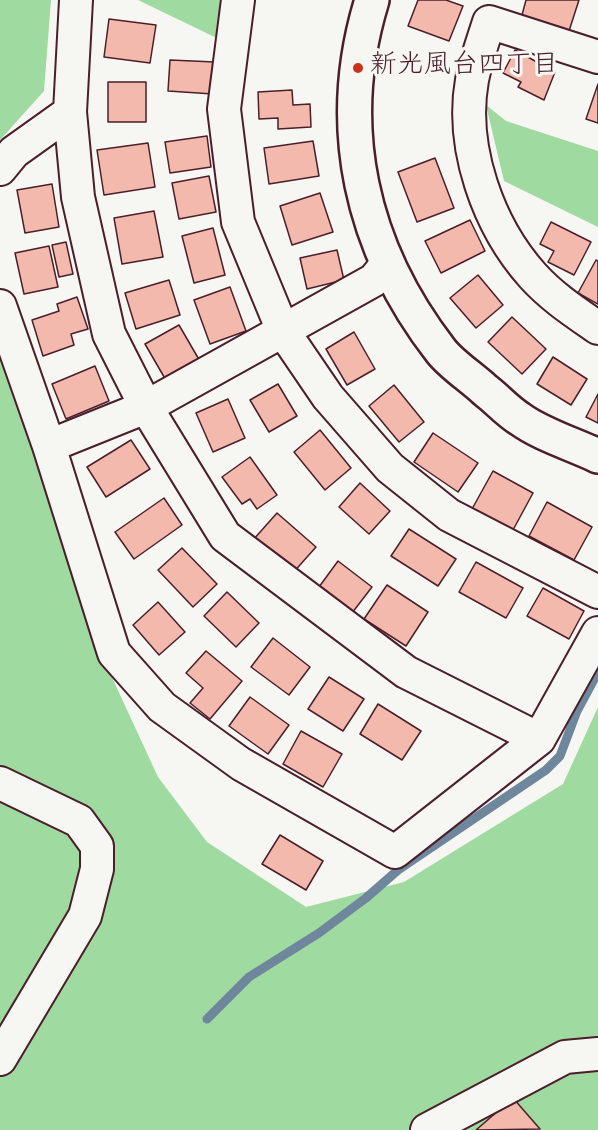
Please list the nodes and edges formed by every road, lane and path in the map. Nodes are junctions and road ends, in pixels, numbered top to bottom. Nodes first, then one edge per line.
1 (76, 0) edge
2 (238, 0) edge
3 (372, 0) edge
4 (598, 57) edge
5 (70, 112) junction
6 (0, 169) edge
7 (386, 265) junction
8 (0, 306) edge
9 (598, 328) edge
10 (283, 331) junction
11 (146, 407) junction
12 (49, 446) junction
13 (598, 456) edge
14 (598, 592) edge
15 (598, 633) edge
16 (539, 739) junction
17 (0, 783) edge
18 (598, 1054) edge
19 (0, 1059) edge
20 (427, 1130) edge

1 - 5 street
2 - 10 street
3 - 7 street
4 - 9 street
5 - 6 street
5 - 11 street
7 - 10 street
7 - 13 street
8 - 12 street
10 - 11 street
10 - 14 street
11 - 12 street
11 - 16 street
12 - 16 street
15 - 16 street
17 - 19 street
18 - 20 street

